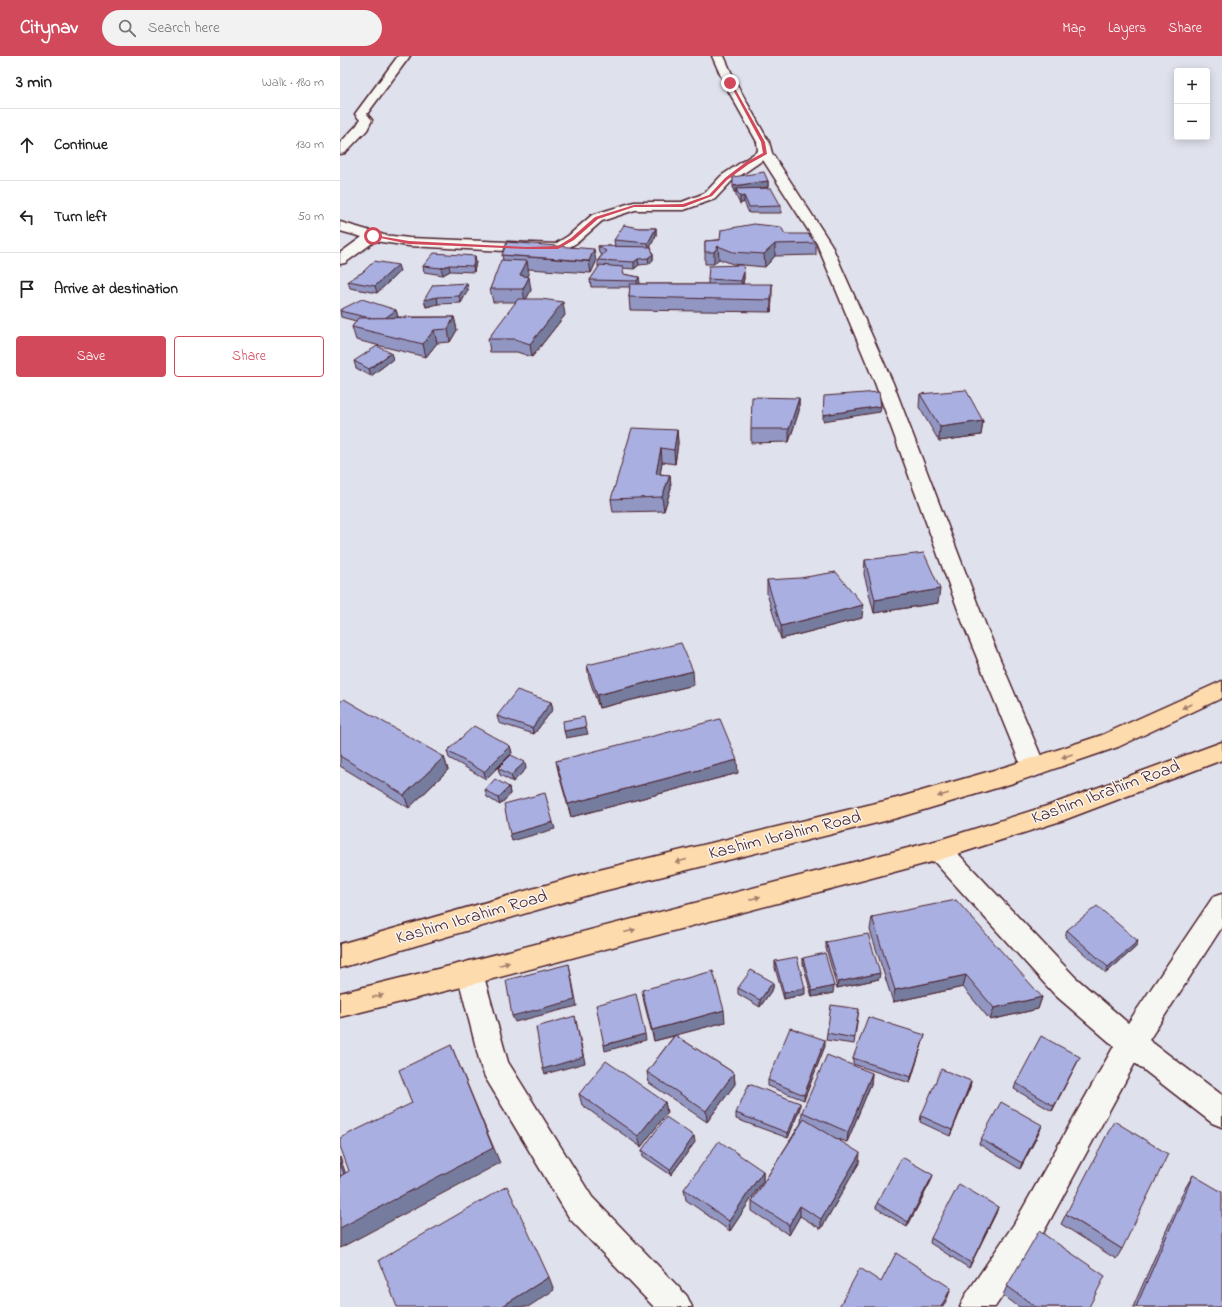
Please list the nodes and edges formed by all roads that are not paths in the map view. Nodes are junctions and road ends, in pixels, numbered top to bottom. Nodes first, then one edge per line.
1 (404, 56) edge
2 (718, 56) edge
3 (340, 150) edge
4 (765, 154) junction
5 (340, 226) edge
6 (373, 236) junction
7 (340, 260) edge
8 (1222, 689) edge
9 (1222, 751) edge
10 (1034, 768) junction
11 (939, 850) junction
12 (1222, 905) edge
13 (340, 956) edge
14 (470, 973) junction
15 (340, 1005) edge
16 (1131, 1044) junction
17 (1222, 1113) edge
18 (676, 1307) edge
19 (976, 1307) edge

1 - 3 street
2 - 4 street
4 - 6 street
4 - 10 street
5 - 6 street
6 - 7 street
8 -> 10 highway, Kashim Ibrahim Road
9 - 11 highway, Kashim Ibrahim Road
10 -> 13 highway, Kashim Ibrahim Road
14 -> 11 highway, Kashim Ibrahim Road
11 - 16 street
12 - 16 street
15 -> 14 highway, Kashim Ibrahim Road
14 - 18 street
16 - 17 street
16 - 19 street

